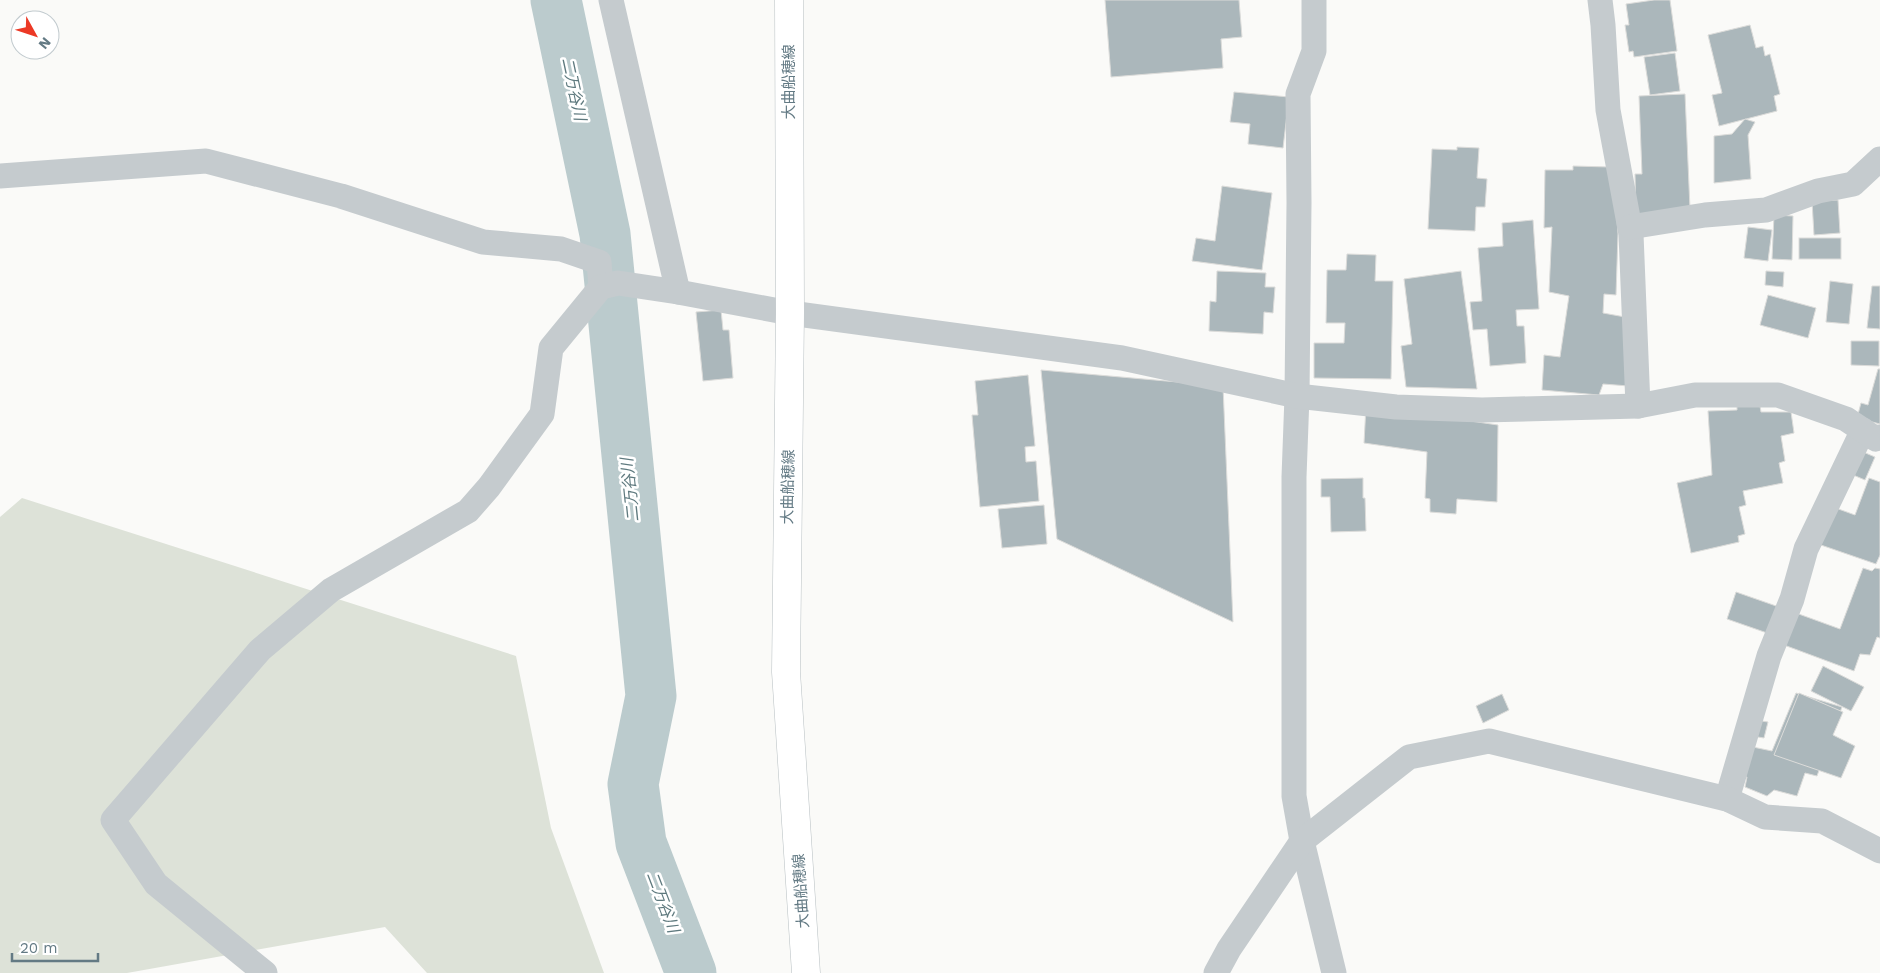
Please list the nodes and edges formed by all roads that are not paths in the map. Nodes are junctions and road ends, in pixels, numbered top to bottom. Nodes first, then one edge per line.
1 (611, 0) edge
2 (789, 0) edge
3 (1314, 0) edge
4 (1600, 0) edge
5 (1880, 159) edge
6 (0, 176) edge
7 (1630, 227) junction
8 (601, 287) junction
9 (678, 292) junction
10 (790, 313) junction
11 (1297, 396) junction
12 (1638, 406) junction
13 (1872, 434) edge
14 (1727, 799) junction
15 (1302, 841) junction
16 (1880, 851) edge
17 (265, 973) edge
18 (806, 973) edge
19 (1216, 973) edge
20 (1334, 973) edge

1 - 9 street
2 - 10 main road, 大曲船穂線
3 - 11 street
4 - 7 street
5 - 7 street
6 - 8 street
7 - 12 street
8 - 9 street
8 - 17 street
9 - 10 street
10 - 11 street
10 - 18 main road, 大曲船穂線
11 - 12 street
11 - 15 street
12 - 13 street
13 - 14 street
14 - 15 street
14 - 16 street
15 - 19 street
15 - 20 street

